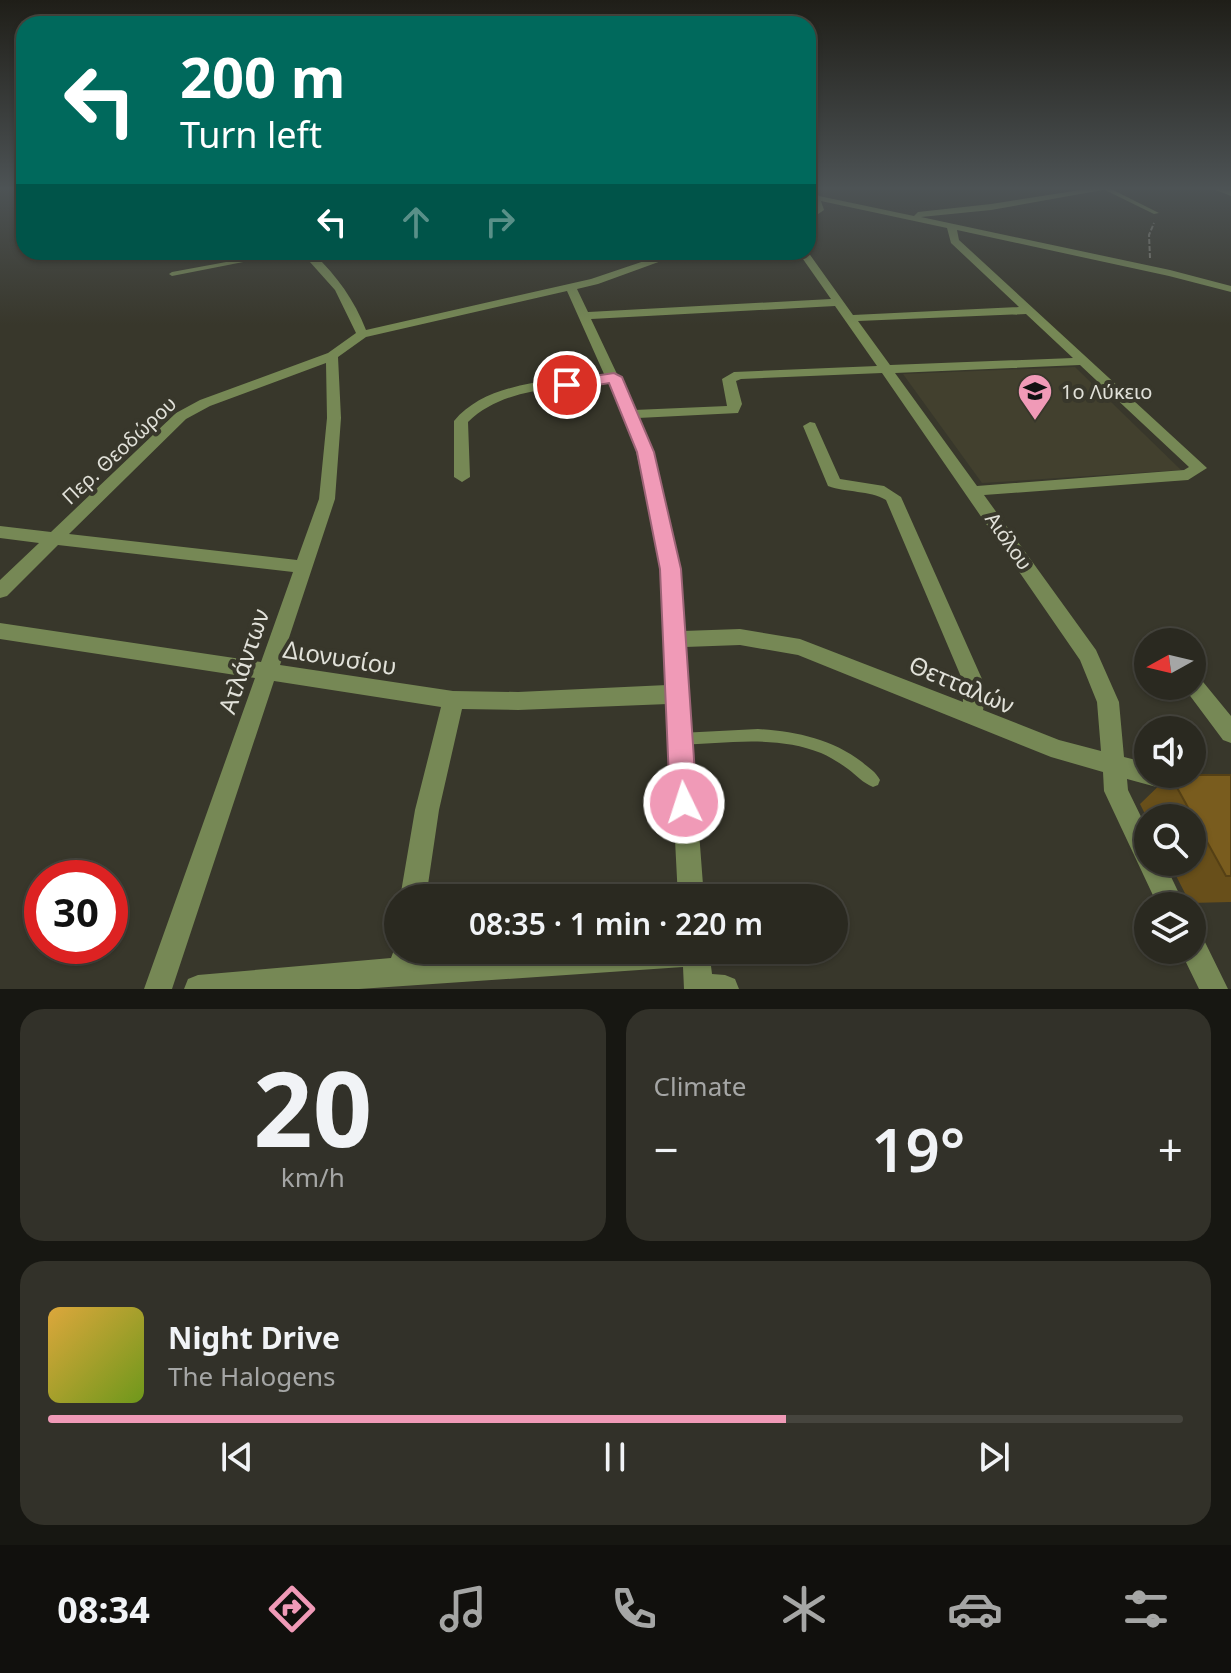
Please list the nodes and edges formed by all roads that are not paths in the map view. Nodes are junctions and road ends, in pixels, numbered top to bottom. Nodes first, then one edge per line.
1 (953, 233) edge
2 (976, 233) edge
3 (248, 260) edge
4 (315, 260) edge
5 (659, 260) edge
6 (809, 260) edge
7 (172, 274) dead end
8 (570, 286) junction
9 (1231, 289) edge
10 (840, 302) junction
11 (1029, 310) junction
12 (584, 316) junction
13 (852, 318) junction
14 (362, 334) junction
15 (337, 351) junction
16 (1085, 361) junction
17 (889, 369) junction
18 (614, 377) junction
19 (630, 414) junction
20 (810, 426) dead end
21 (462, 477) dead end
22 (974, 491) junction
23 (0, 532) edge
24 (55, 538) junction
25 (304, 567) junction
26 (0, 591) edge
27 (0, 631) edge
28 (673, 639) junction
29 (266, 672) junction
30 (676, 694) junction
31 (453, 700) junction
32 (1205, 700) edge
33 (971, 715) junction
34 (1231, 733) edge
35 (679, 739) junction
36 (1113, 767) junction
37 (873, 780) dead end
38 (1207, 789) edge
39 (1134, 829) edge
40 (415, 884) edge
41 (690, 884) edge
42 (384, 963) edge
43 (699, 964) edge
44 (1201, 964) edge
45 (158, 989) edge
46 (198, 989) edge
47 (707, 989) edge
48 (1214, 989) edge

1 - 11 street
2 - 9 street
3 - 7 lane
4 - 14 street
5 - 8 street
6 - 10 street, Αιόλου
8 - 12 street
8 - 14 street
10 - 12 street
10 - 13 street, Αιόλου
11 - 13 street
11 - 16 street
12 - 18 street
13 - 17 street, Αιόλου
14 - 15 street, Περ. Θεοδώρου
15 - 24 street, Περ. Θεοδώρου
15 - 25 street, Ατλάντων
16 - 17 street
16 - 22 street
17 - 19 street
17 - 22 street, Αιόλου
18 - 19 street
18 - 21 street
19 - 28 street
20 - 33 street
22 - 36 street, Αιόλου
23 - 24 street
24 - 25 street
24 - 26 street, Περ. Θεοδώρου
25 - 29 street, Ατλάντων
27 - 29 street, Διονυσίου
28 - 30 street
28 - 33 street, Θετταλών
29 - 31 street, Διονυσίου
29 - 45 street, Ατλάντων
30 - 31 street, Διονυσίου
30 - 35 street
31 - 40 street
32 - 34 street
33 - 36 street, Θετταλών
35 - 37 lane
35 - 41 street
36 - 38 street, Θετταλών
36 - 39 street, Αιόλου
42 - 46 street
43 - 47 street
44 - 48 street

